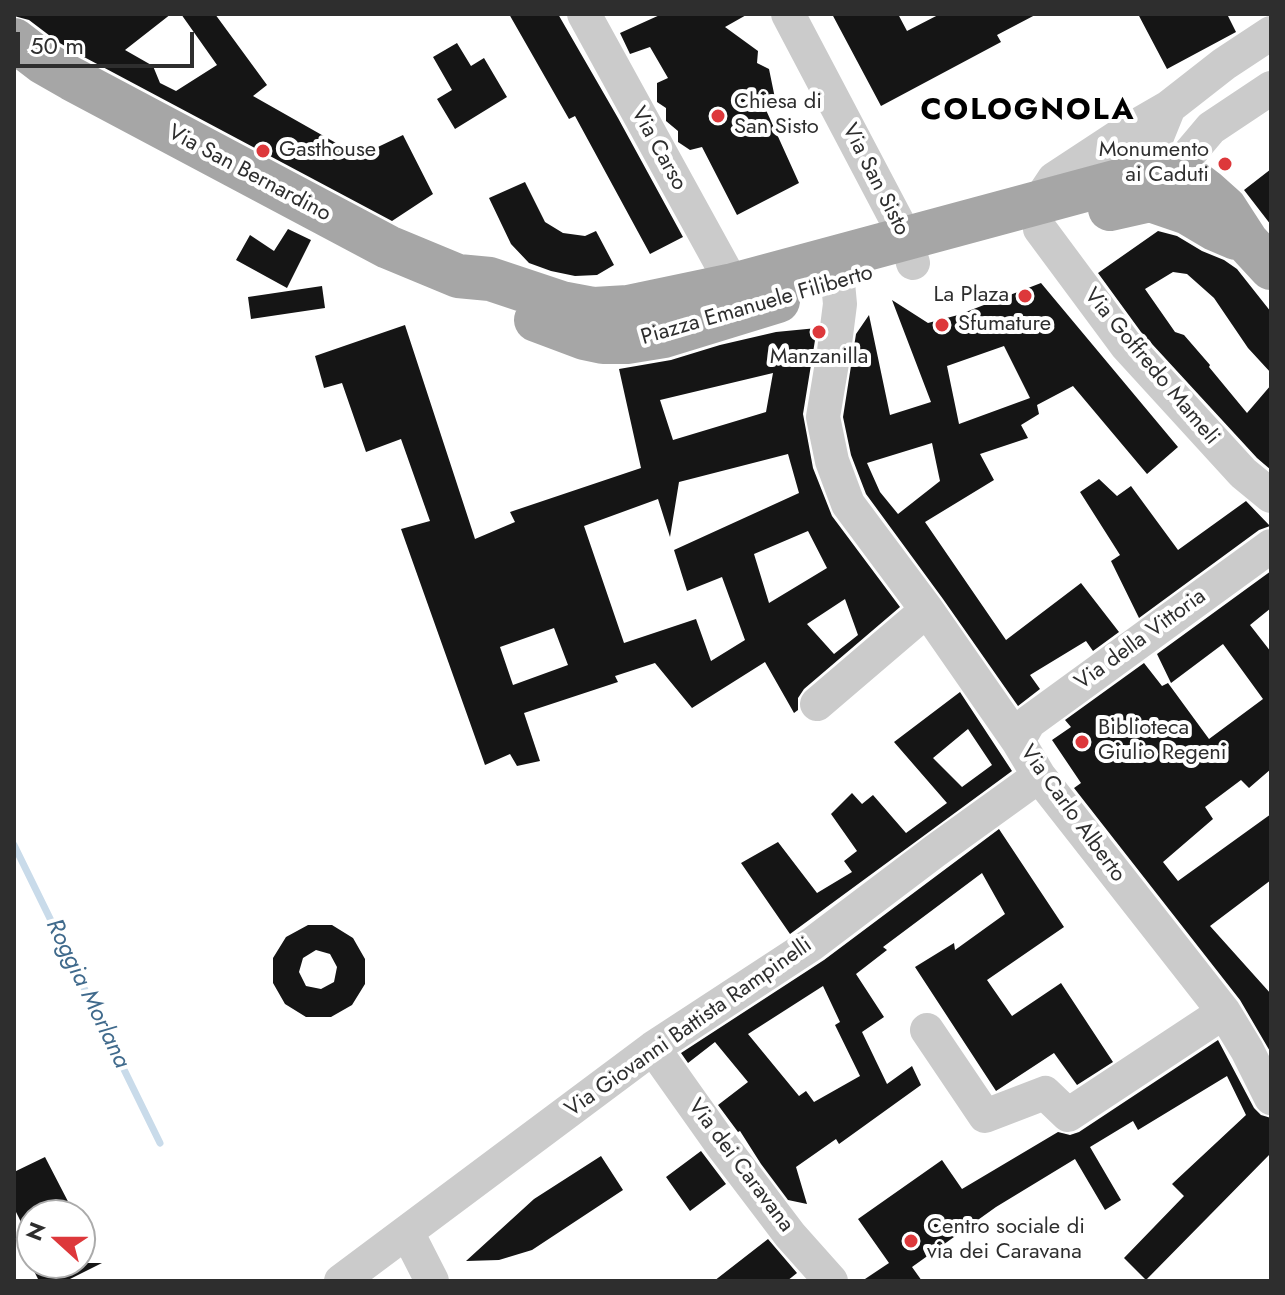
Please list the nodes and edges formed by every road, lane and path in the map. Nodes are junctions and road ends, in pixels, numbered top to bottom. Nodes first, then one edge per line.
1 (584, 14) edge
2 (788, 14) edge
3 (1271, 33) edge
4 (24, 52) edge
5 (1271, 88) edge
6 (1169, 107) junction
7 (1158, 184) junction
8 (1039, 216) junction
9 (910, 250) junction
10 (1259, 255) edge
11 (458, 276) junction
12 (838, 283) junction
13 (733, 285) junction
14 (1271, 496) edge
15 (1271, 546) edge
16 (927, 610) junction
17 (817, 704) dead end
18 (1018, 741) junction
19 (1039, 776) junction
20 (1224, 1012) junction
21 (927, 1030) dead end
22 (653, 1048) junction
23 (1271, 1098) edge
24 (407, 1232) junction
25 (341, 1281) edge
26 (432, 1281) edge
27 (831, 1281) edge

1 - 13 street, Via Carso
2 - 9 street, Via San Sisto
3 - 6 street
4 - 11 main road, Via San Bernardino
5 - 7 street
6 - 7 street
6 - 8 street
7 - 8 main road, Piazza Emanuele Filiberto
7 - 10 main road
8 - 9 main road, Piazza Emanuele Filiberto
8 - 14 street, Via Goffredo Mameli
9 - 12 main road, Piazza Emanuele Filiberto
9 - 13 main road, Piazza Emanuele Filiberto
11 - 12 main road, Piazza Emanuele Filiberto
11 - 13 main road, Piazza Emanuele Filiberto
12 - 16 street, Via Carlo Alberto
15 - 18 street, Via della Vittoria
16 - 17 street
16 - 18 street, Via Carlo Alberto
18 - 19 street, Via Carlo Alberto
19 - 20 street, Via Carlo Alberto
19 - 22 street, Via Giovanni Battista Rampinelli
20 - 21 street
20 - 23 street, Via Carlo Alberto
22 - 24 street, Via Giovanni Battista Rampinelli
22 - 27 street, Via dei Caravana
24 - 25 street, Via Giovanni Battista Rampinelli
24 - 26 street

